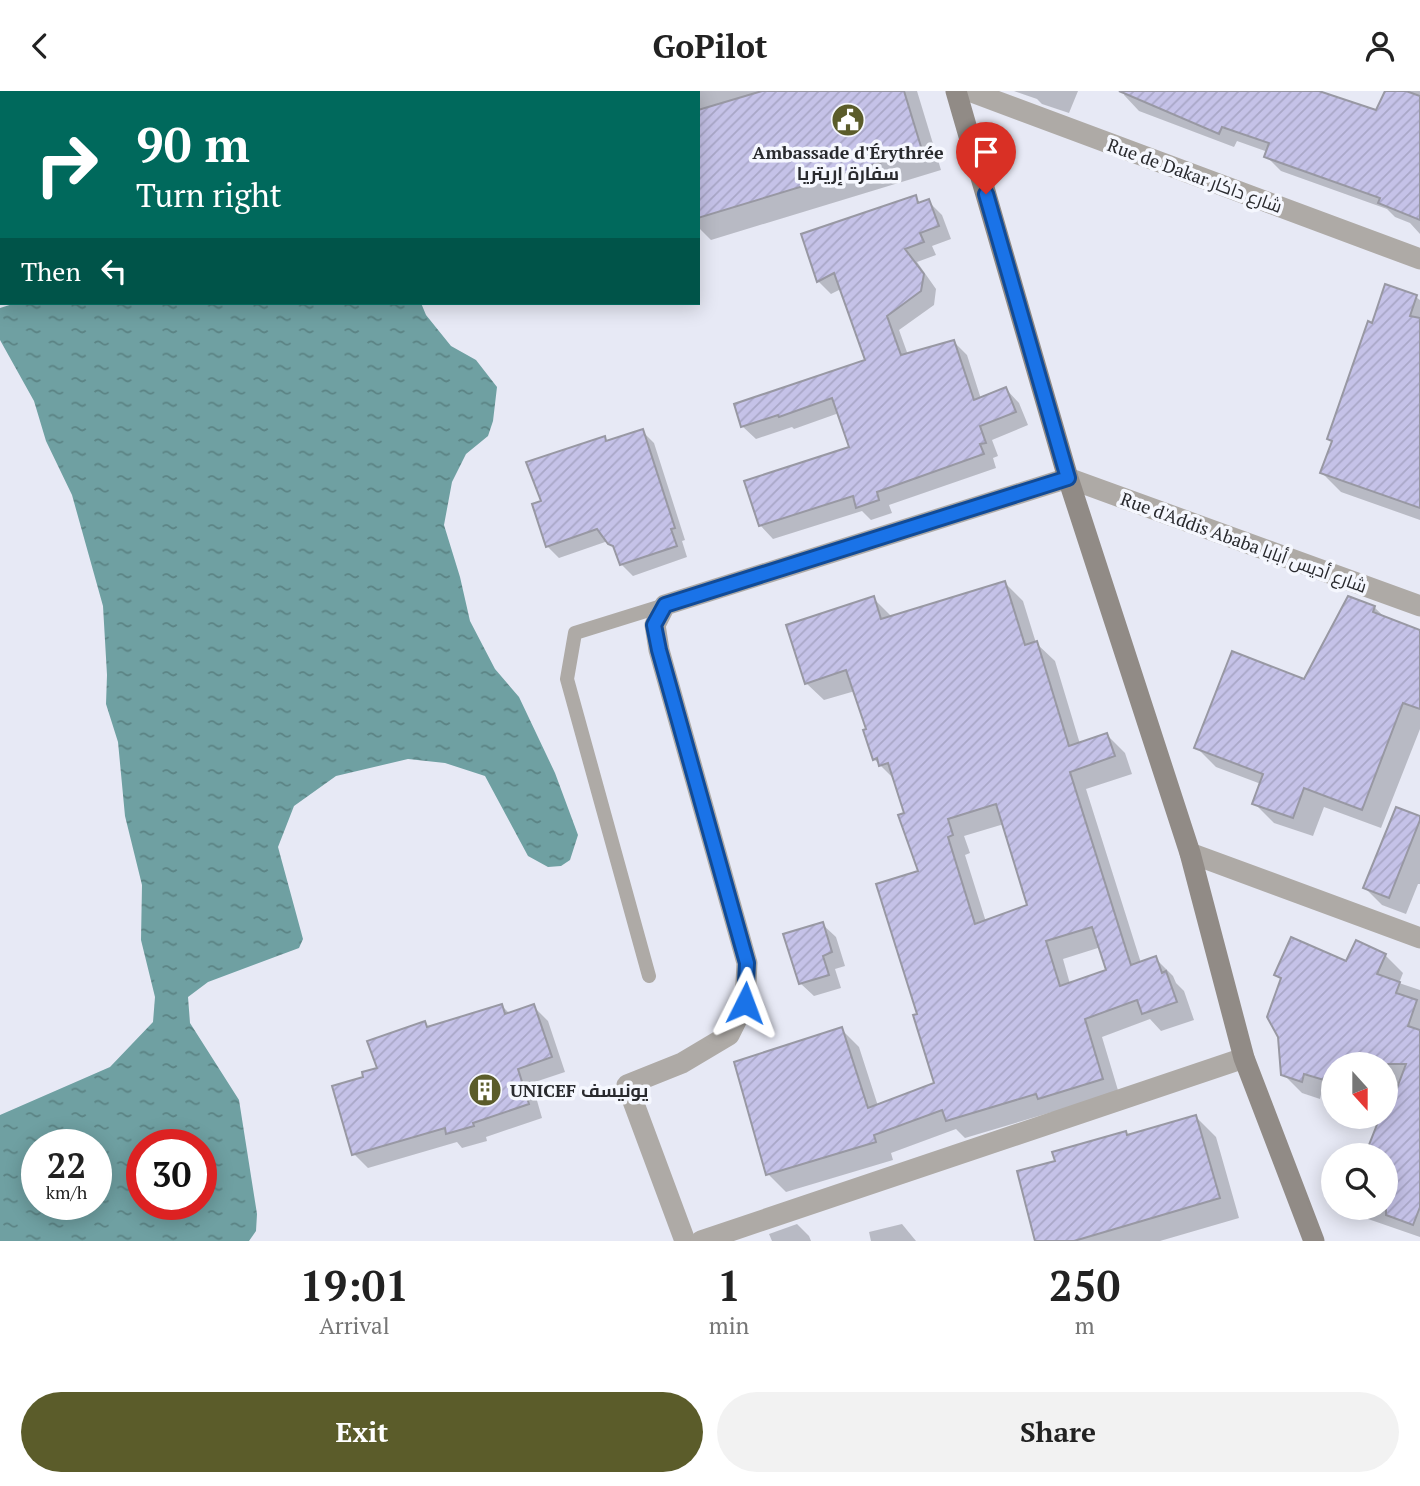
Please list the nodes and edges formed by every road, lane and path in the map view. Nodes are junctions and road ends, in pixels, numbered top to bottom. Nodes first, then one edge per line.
1 (956, 91) edge
2 (969, 91) edge
3 (1420, 259) edge
4 (1068, 478) junction
5 (665, 605) junction
6 (1420, 606) edge
7 (1190, 853) junction
8 (1420, 938) edge
9 (649, 976) dead end
10 (1244, 1058) junction
11 (685, 1241) edge
12 (701, 1241) edge
13 (1314, 1241) edge

1 - 4 street
2 - 3 street, Rue de Dakar شارع داكار
4 - 5 street
4 - 6 street, Rue d'Addis Ababa شارع أديس أبابا
4 - 7 street
5 - 9 lane
5 - 11 street
7 - 8 street
7 - 10 street
10 - 12 street
10 - 13 street

